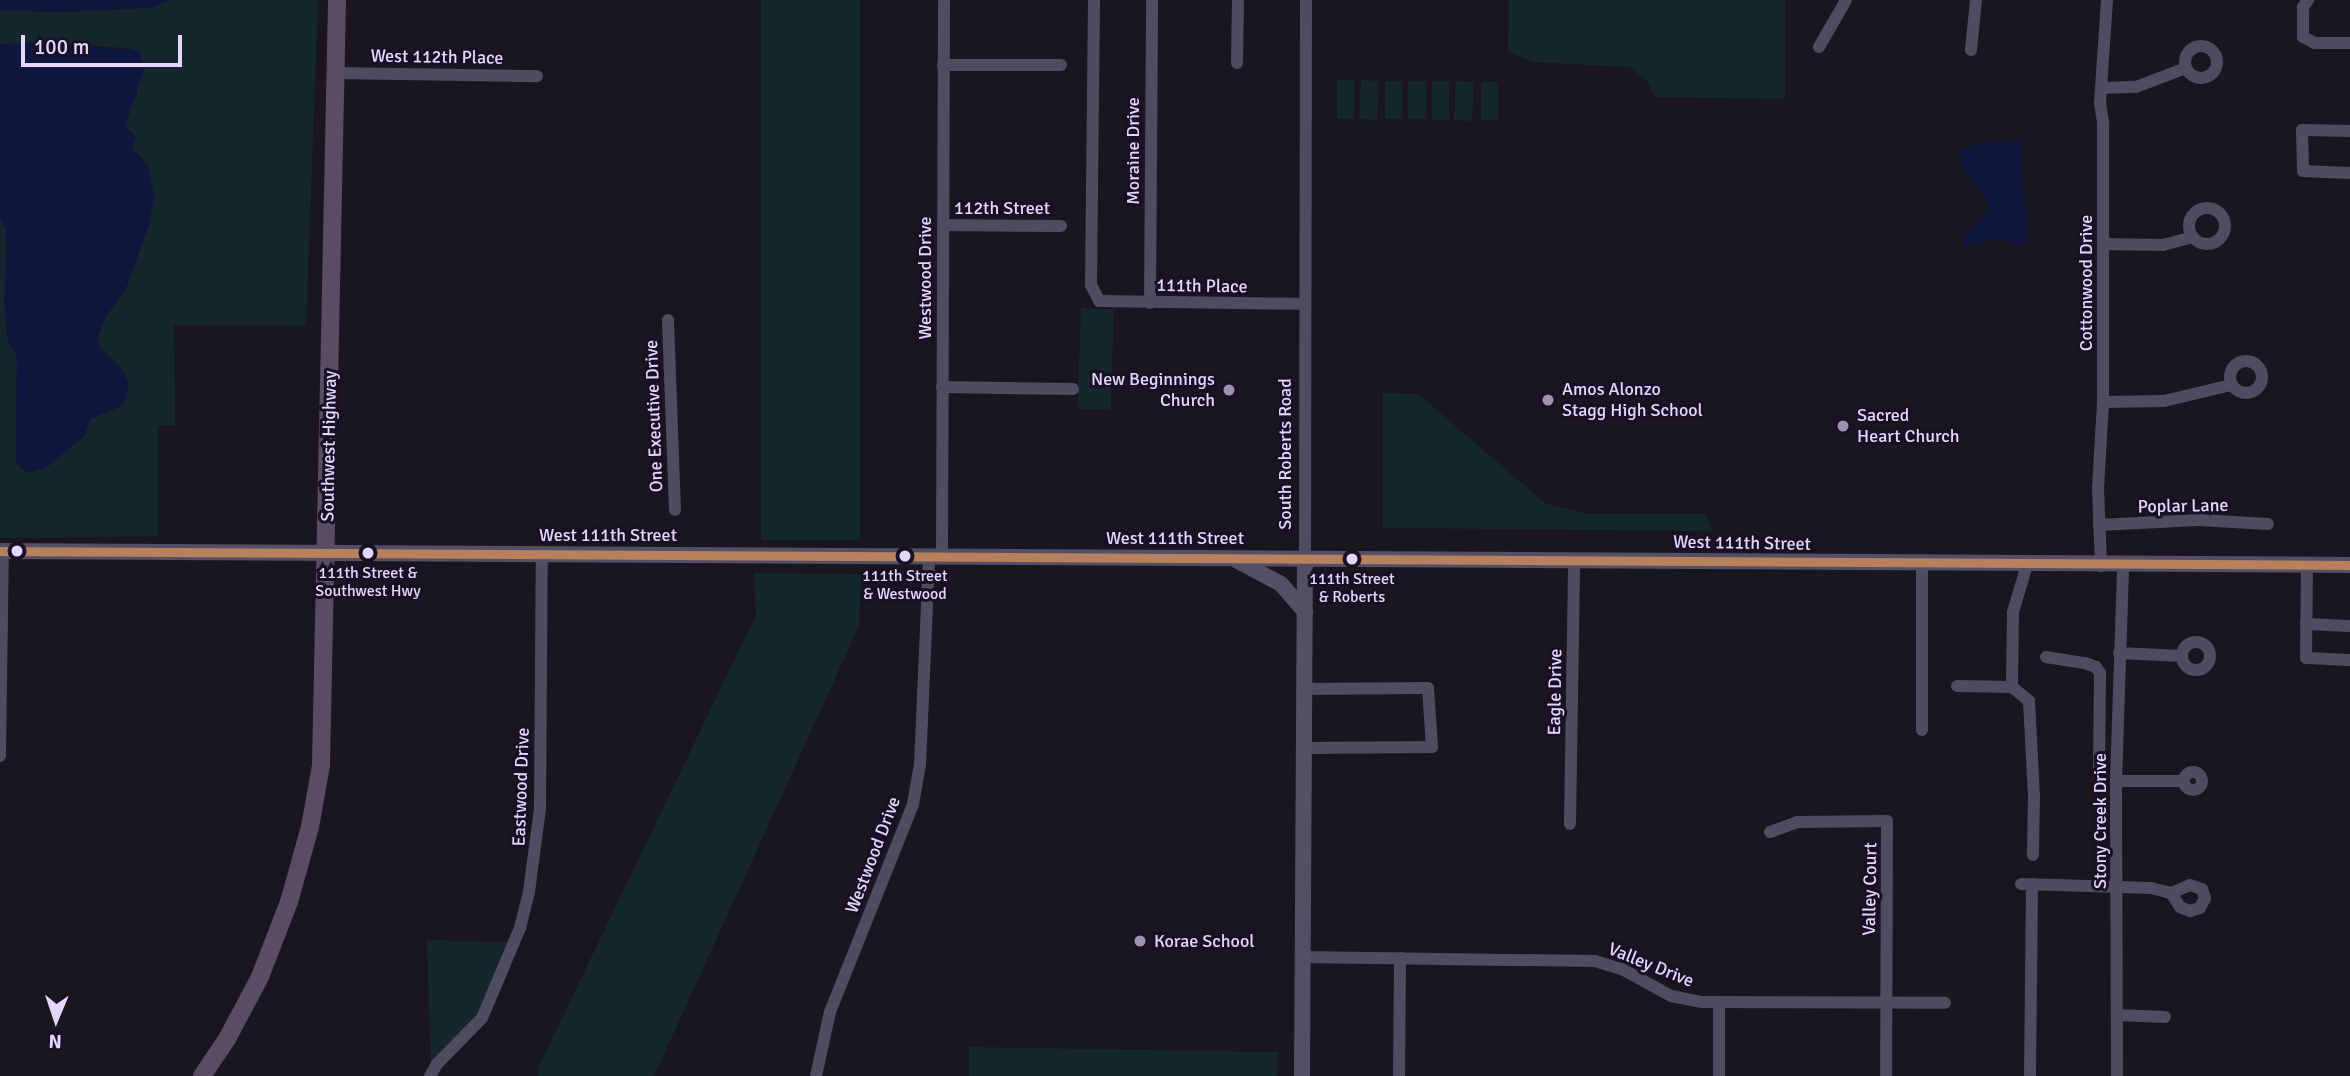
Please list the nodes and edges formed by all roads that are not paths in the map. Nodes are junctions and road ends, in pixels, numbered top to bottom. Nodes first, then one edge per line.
1 (337, 0) edge
2 (944, 0) edge
3 (1094, 0) edge
4 (1152, 0) edge
5 (1238, 0) edge
6 (1306, 0) edge
7 (1846, 0) edge
8 (1976, 0) edge
9 (2107, 0) edge
10 (2308, 0) edge
11 (2350, 43) edge
12 (1819, 47) dead end
13 (1971, 50) dead end
14 (1237, 63) dead end
15 (943, 65) junction
16 (1062, 65) dead end
17 (2186, 68) dead end
18 (336, 73) junction
19 (537, 76) dead end
20 (2101, 88) junction
21 (2350, 131) edge
22 (2350, 173) edge
23 (943, 225) junction
24 (1061, 226) dead end
25 (2193, 237) dead end
26 (2104, 244) junction
27 (1150, 303) junction
28 (1304, 304) junction
29 (668, 320) dead end
30 (2231, 385) dead end
31 (942, 387) junction
32 (1073, 389) dead end
33 (2103, 402) junction
34 (675, 510) dead end
35 (2267, 524) dead end
36 (2099, 525) junction
37 (1, 551) edge
38 (327, 552) junction
39 (542, 554) junction
40 (935, 556) junction
41 (1231, 557) junction
42 (1305, 558) junction
43 (1574, 560) junction
44 (1922, 564) junction
45 (2027, 565) junction
46 (2307, 565) junction
47 (2350, 565) edge
48 (2101, 566) junction
49 (2123, 566) junction
50 (1305, 612) junction
51 (2306, 624) junction
52 (2350, 626) edge
53 (2119, 653) junction
54 (2182, 656) dead end
55 (2046, 657) dead end
56 (2350, 660) edge
57 (1957, 686) dead end
58 (2012, 687) junction
59 (1304, 689) junction
60 (2100, 718) junction
61 (2118, 719) junction
62 (1922, 730) dead end
63 (1303, 748) junction
64 (0, 755) edge
65 (2099, 768) dead end
66 (2183, 780) dead end
67 (2116, 781) junction
68 (1570, 824) dead end
69 (1770, 832) dead end
70 (2033, 855) dead end
71 (2118, 884) junction
72 (2171, 893) dead end
73 (1303, 957) junction
74 (1400, 958) junction
75 (1719, 1002) junction
76 (1886, 1003) junction
77 (1944, 1003) dead end
78 (2117, 1015) junction
79 (2165, 1017) dead end
80 (202, 1076) edge
81 (430, 1076) edge
82 (816, 1076) edge
83 (1302, 1076) edge
84 (1399, 1076) edge
85 (1719, 1076) edge
86 (1886, 1076) edge
87 (2031, 1076) edge
88 (2117, 1076) edge

1 - 18 main road, Southwest Highway
2 - 15 street, Westwood Drive
3 - 27 street, 111th Place
4 - 27 street, Moraine Drive
5 - 14 street
6 - 28 street, South Roberts Road
7 - 12 street
8 - 13 street
9 - 20 street, Cottonwood Drive
10 - 11 street
15 - 16 street
15 - 23 street, Westwood Drive
17 - 20 street
18 - 19 street, West 112th Place
18 - 38 main road, Southwest Highway
20 - 26 street, Cottonwood Drive
21 - 22 street
23 - 24 street, 112th Street
23 - 31 street, Westwood Drive
25 - 26 street
26 - 33 street, Cottonwood Drive
27 - 28 street, 111th Place
28 - 42 street, South Roberts Road
29 - 34 street, One Executive Drive
30 - 33 street
31 - 32 street
31 - 40 street, Westwood Drive
33 - 36 street, Cottonwood Drive
35 - 36 street, Poplar Lane
36 - 48 street, Cottonwood Drive
37 - 38 main road, West 111th Street
37 - 64 street
38 - 39 main road, West 111th Street
38 - 80 main road, Southwest Highway
39 - 40 main road, West 111th Street
39 - 81 street, Eastwood Drive
40 - 41 main road, West 111th Street
40 - 82 street, Westwood Drive
41 - 42 main road, West 111th Street
41 - 50 main road
42 - 43 main road, West 111th Street
42 - 50 main road, South Roberts Road
43 - 44 main road, West 111th Street
43 - 68 street, Eagle Drive
44 - 45 main road, West 111th Street
44 - 62 street
45 - 48 main road, West 111th Street
45 - 58 street
46 - 47 main road, West 111th Street
46 - 49 main road, West 111th Street
46 - 51 street
48 - 49 main road, West 111th Street
49 - 53 street, Stony Creek Drive
50 - 59 main road, South Roberts Road
51 - 52 street
51 - 56 street
53 - 54 street
53 - 61 street, Stony Creek Drive
55 - 60 street
57 - 58 street
58 - 70 street
59 - 63 main road, South Roberts Road
59 - 63 street
60 - 61 street
60 - 65 street
61 - 67 street, Stony Creek Drive
63 - 73 main road, South Roberts Road
66 - 67 street
67 - 71 street, Stony Creek Drive
69 - 76 street, Valley Court
71 - 72 street
71 - 78 street, Stony Creek Drive
71 - 87 street
73 - 74 street, Valley Drive
73 - 83 main road, South Roberts Road
74 - 75 street, Valley Drive
74 - 84 street
75 - 76 street, Valley Drive
75 - 85 street
76 - 77 street, Valley Drive
76 - 86 street, Valley Court
78 - 79 street
78 - 88 street, Stony Creek Drive

